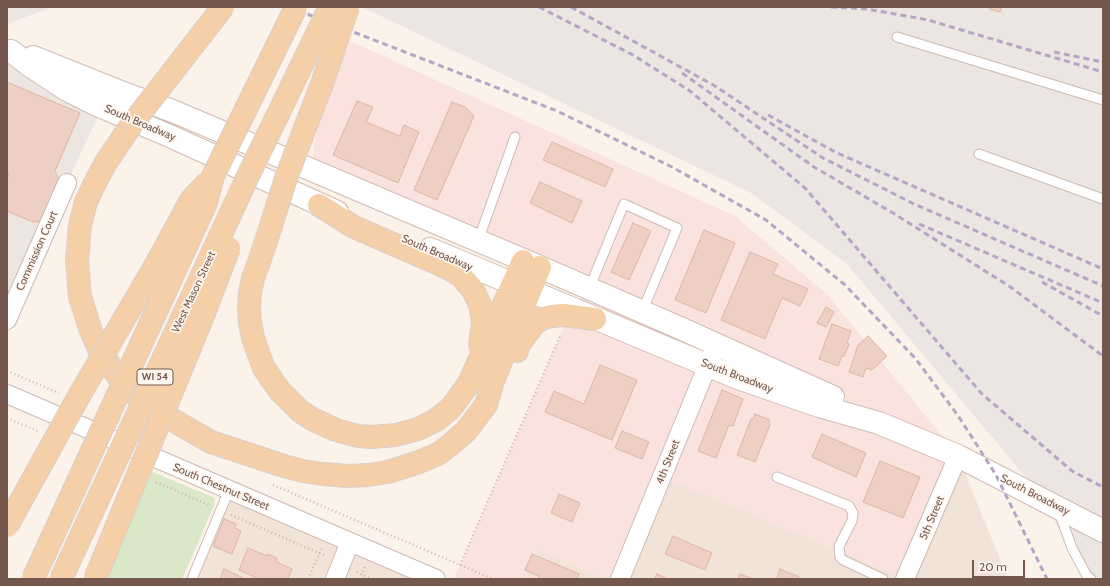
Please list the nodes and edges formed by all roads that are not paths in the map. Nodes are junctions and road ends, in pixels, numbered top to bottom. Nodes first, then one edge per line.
1 (223, 7) edge
2 (296, 7) edge
3 (330, 7) edge
4 (348, 7) edge
5 (897, 37) dead end
6 (9, 50) edge
7 (1103, 100) edge
8 (515, 137) dead end
9 (979, 154) dead end
10 (213, 176) junction
11 (248, 176) junction
12 (67, 183) dead end
13 (1103, 199) edge
14 (319, 205) junction
15 (478, 241) junction
16 (532, 264) junction
17 (521, 288) junction
18 (589, 288) junction
19 (642, 312) junction
20 (595, 319) junction
21 (7, 320) edge
22 (716, 344) junction
23 (707, 366) junction
24 (470, 383) junction
25 (7, 394) edge
26 (486, 405) junction
27 (879, 423) junction
28 (958, 456) junction
29 (777, 477) dead end
30 (229, 490) junction
31 (1058, 506) junction
32 (7, 526) edge
33 (1103, 531) edge
34 (350, 542) junction
35 (338, 571) edge
36 (33, 579) edge
37 (61, 579) edge
38 (95, 579) edge
39 (192, 579) edge
40 (436, 579) edge
41 (620, 579) edge
42 (883, 579) edge
43 (905, 579) edge
44 (1091, 579) edge

1 - 26 main road, bridge
2 - 10 main road, WI 54, bridge
3 - 11 main road, West Mason Street / WI 54, bridge
4 - 24 main road, bridge
5 - 7 lane
6 - 14 street, South Broadway
6 - 15 street, South Broadway
8 - 15 lane
9 - 13 lane
10 - 32 main road, bridge
10 - 36 main road, WI 54, bridge
11 - 37 main road, West Mason Street / WI 54, bridge
11 - 38 main road, bridge
12 - 21 street, Commission Court
14 - 17 street, South Broadway
14 - 24 main road
15 - 16 street, South Broadway
16 - 17 main road
16 - 18 street, South Broadway
17 - 20 street, South Broadway
17 - 24 main road
17 - 26 main road
18 - 19 street, South Broadway
18 - 19 lane
19 - 22 street, South Broadway
20 - 23 street, South Broadway
20 - 26 main road
22 - 23 street, 4th Street
22 - 27 street, South Broadway
23 - 27 street, South Broadway
23 - 41 street, 4th Street
25 - 30 street, South Chestnut Street
27 - 28 street, South Broadway
28 - 31 street, South Broadway
28 - 43 street, 5th Street
29 - 42 lane
30 - 34 street, South Chestnut Street
30 - 39 lane
31 - 33 street, South Broadway
31 - 44 lane
34 - 35 street
34 - 40 street, South Chestnut Street

